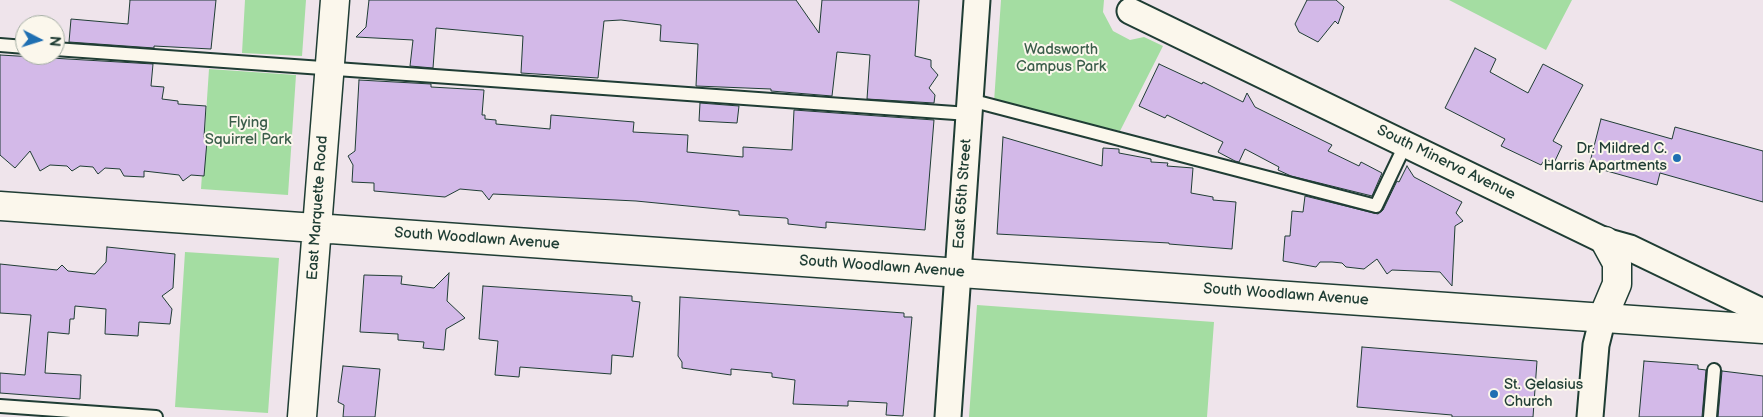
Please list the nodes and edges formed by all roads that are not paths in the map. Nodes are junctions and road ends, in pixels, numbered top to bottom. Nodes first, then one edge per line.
1 (334, 0) edge
2 (977, 0) edge
3 (1130, 11) dead end
4 (0, 45) edge
5 (15, 46) edge
6 (65, 51) edge
7 (329, 70) junction
8 (969, 107) junction
9 (1406, 143) junction
10 (0, 206) edge
11 (316, 228) junction
12 (1605, 241) junction
13 (958, 273) junction
14 (1763, 312) edge
15 (1603, 317) junction
16 (1763, 329) edge
17 (1714, 370) dead end
18 (0, 406) edge
19 (156, 417) edge
20 (302, 417) edge
21 (948, 417) edge
22 (1590, 417) edge
23 (1710, 417) edge

1 - 7 street, East Marquette Road
2 - 8 street, East 65th Street
3 - 9 street, South Minerva Avenue
4 - 5 lane
6 - 7 lane
7 - 8 lane
7 - 11 street, East Marquette Road
8 - 9 lane
8 - 13 street, East 65th Street
9 - 12 street, South Minerva Avenue
10 - 11 street, South Woodlawn Avenue
11 - 13 street, South Woodlawn Avenue
11 - 20 street, East Marquette Road
12 - 14 street, South Minerva Avenue
12 - 15 street
13 - 15 street, South Woodlawn Avenue
13 - 21 street, East 65th Street
15 - 16 street, South Woodlawn Avenue
15 - 22 street
17 - 23 lane
18 - 19 lane

